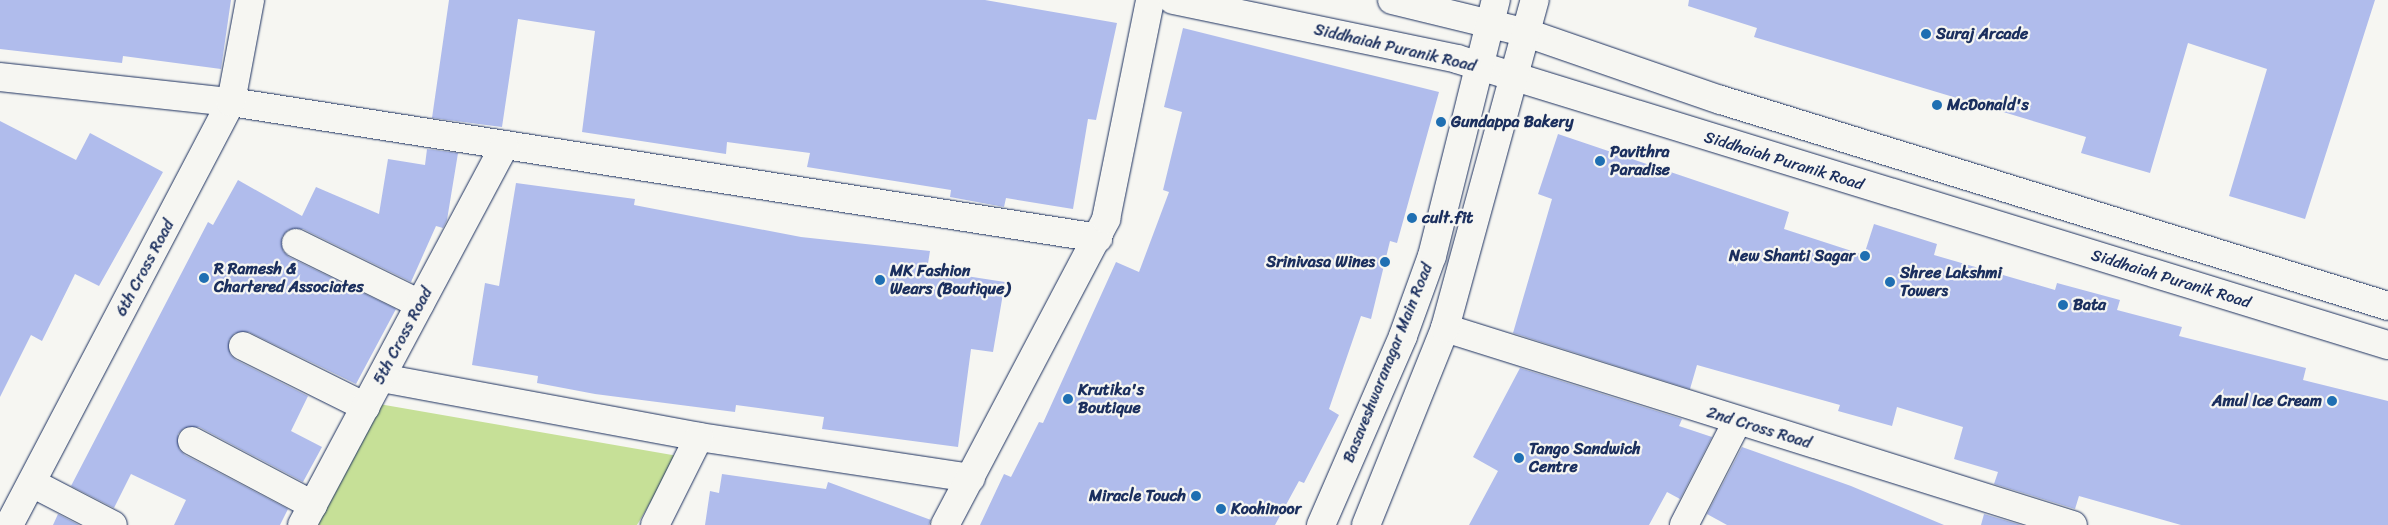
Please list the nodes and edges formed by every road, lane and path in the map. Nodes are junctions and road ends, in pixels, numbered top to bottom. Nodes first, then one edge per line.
1 (250, 0) edge
2 (1150, 0) edge
3 (1174, 0) edge
4 (1392, 0) edge
5 (1535, 0) edge
6 (1492, 12) edge
7 (1527, 33) junction
8 (1480, 67) junction
9 (0, 77) edge
10 (1516, 78) junction
11 (231, 102) junction
12 (504, 147) junction
13 (1098, 238) junction
14 (296, 243) dead end
15 (420, 304) junction
16 (2388, 306) edge
17 (1446, 328) junction
18 (2388, 345) edge
19 (243, 346) dead end
20 (382, 378) junction
21 (366, 407) junction
22 (1737, 422) junction
23 (699, 437) junction
24 (192, 441) dead end
25 (971, 478) junction
26 (32, 483) junction
27 (308, 515) edge
28 (9, 525) edge
29 (113, 525) edge
30 (654, 525) edge
31 (945, 525) edge
32 (1321, 525) edge
33 (1366, 525) edge
34 (1684, 525) edge
35 (2073, 525) edge

1 - 11 street, 6th Cross Road
2 - 13 street
3 - 8 street, Siddhaiah Puranik Road
4 - 6 street
5 - 7 street
6 - 7 street
6 - 8 street, Basaveshwaranagar Main Road
7 - 10 street
7 - 16 street
8 - 10 street, Siddhaiah Puranik Road
8 - 32 street, Basaveshwaranagar Main Road
9 - 11 street
10 - 17 street
10 - 18 street, Siddhaiah Puranik Road
11 - 12 street
11 - 26 street, 6th Cross Road
12 - 13 street
12 - 15 street, 5th Cross Road
13 - 25 street
14 - 15 street
15 - 20 street, 5th Cross Road
17 - 22 street, 2nd Cross Road
17 - 33 street
19 - 21 street
20 - 21 street, 5th Cross Road
20 - 23 street
21 - 27 street, 5th Cross Road
22 - 34 street
22 - 35 street, 2nd Cross Road
23 - 25 street
23 - 30 street
24 - 27 street
25 - 31 street
26 - 28 street, 6th Cross Road
26 - 29 street

